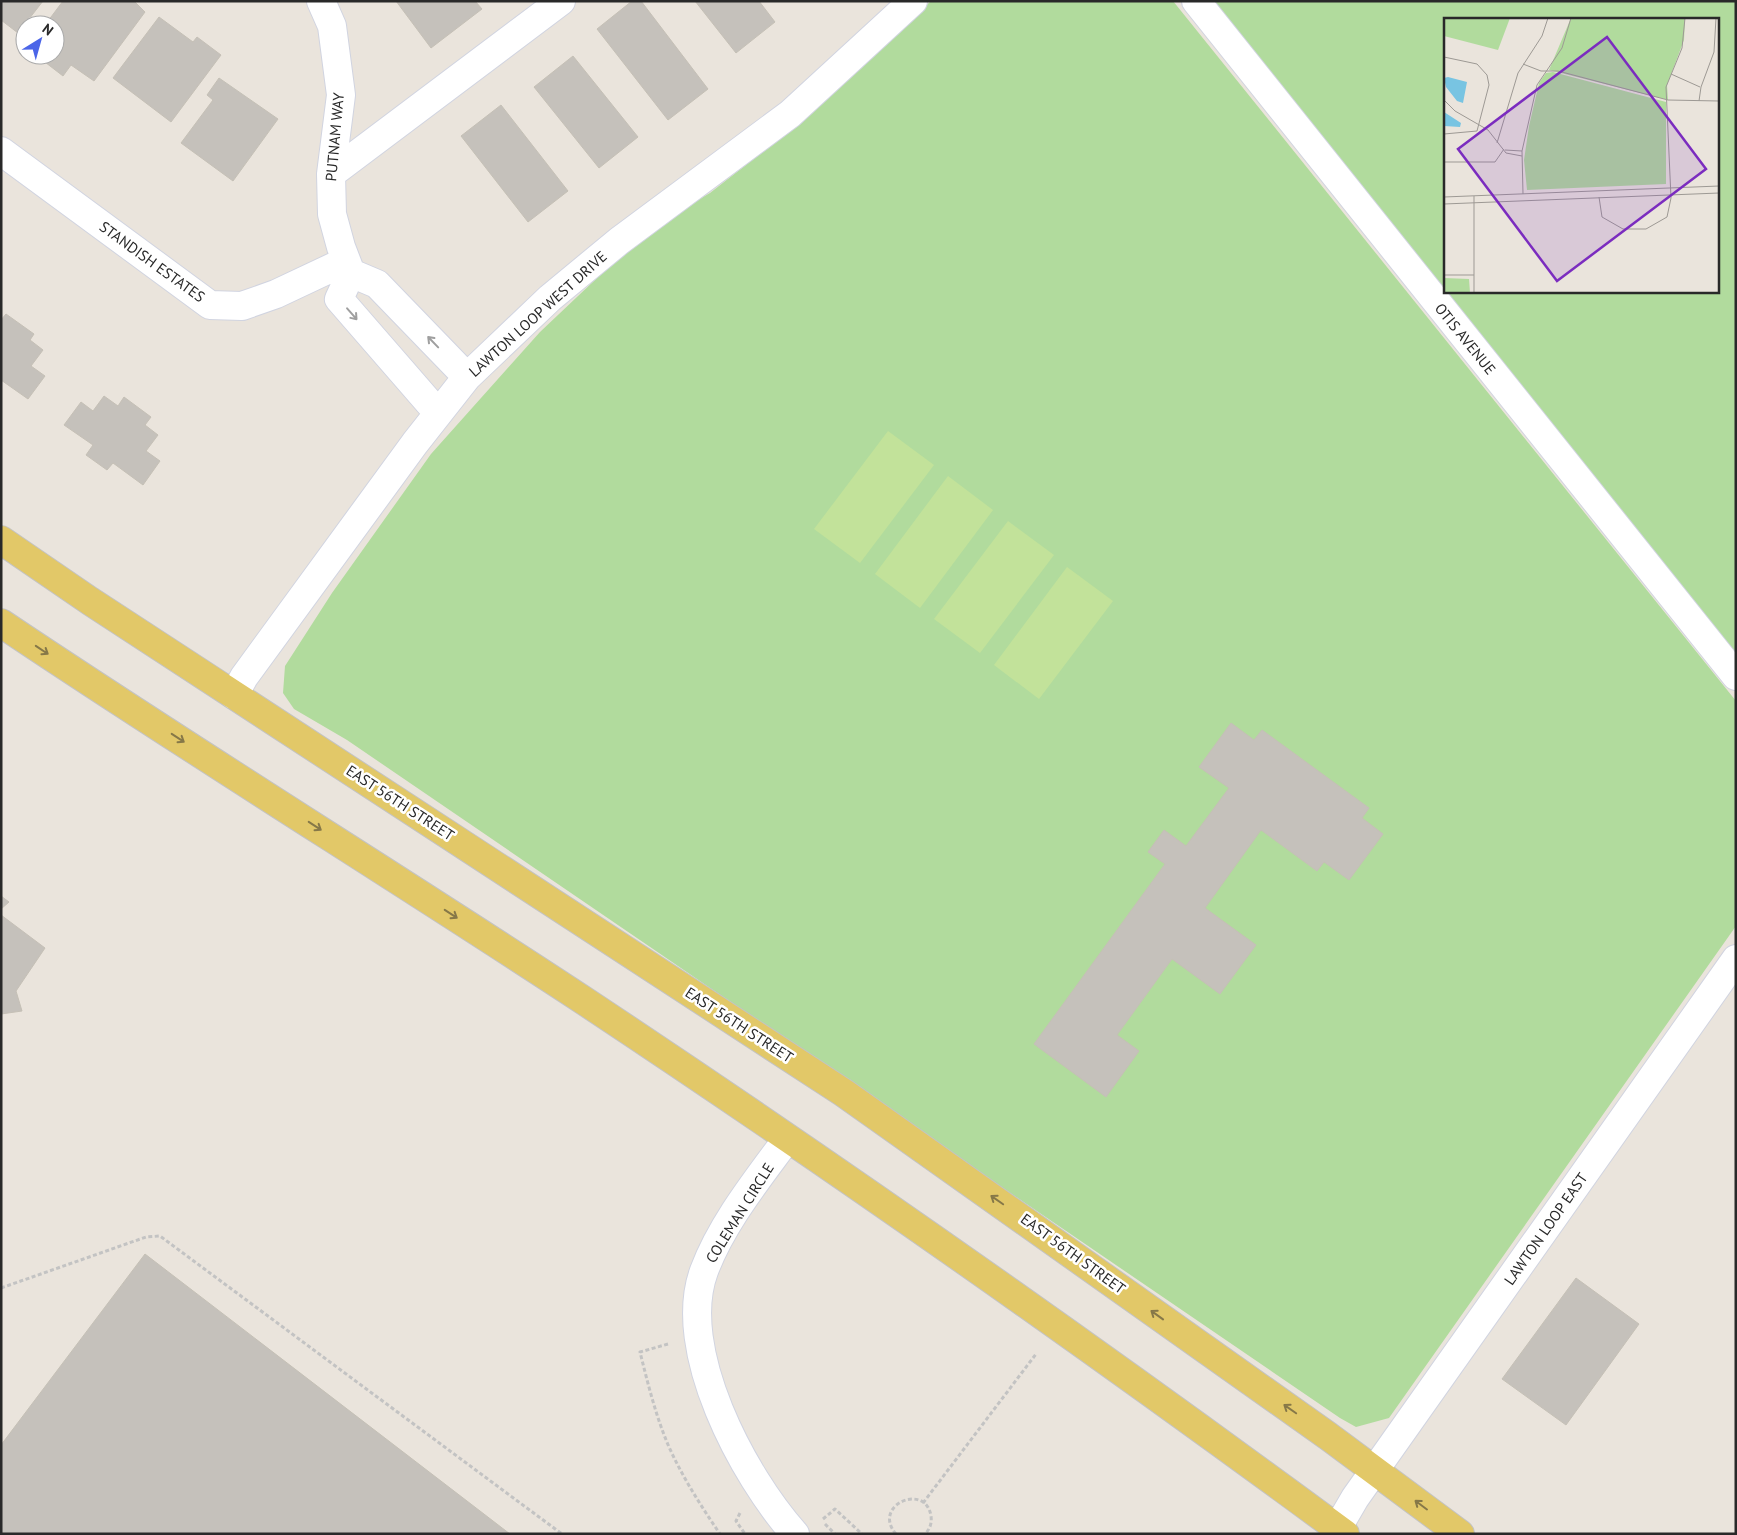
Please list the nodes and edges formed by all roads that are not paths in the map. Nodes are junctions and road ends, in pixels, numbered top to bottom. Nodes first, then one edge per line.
1 (321, 1) edge
2 (561, 1) edge
3 (913, 1) edge
4 (1196, 1) edge
5 (1, 151) edge
6 (331, 174) junction
7 (349, 267) junction
8 (467, 377) junction
9 (438, 413) junction
10 (1, 540) edge
11 (1, 622) edge
12 (1736, 676) edge
13 (234, 695) junction
14 (1736, 959) edge
15 (787, 1139) junction
16 (1375, 1470) junction
17 (1339, 1532) edge
18 (795, 1534) edge
19 (1460, 1534) edge

1 - 6 street, PUTNAM WAY
2 - 6 street
3 - 8 street, LAWTON LOOP WEST DRIVE
4 - 12 street, OTIS AVENUE
5 - 7 street, STANDISH ESTATES
6 - 7 street, PUTNAM WAY
8 -> 7 street
7 -> 9 street
8 - 9 street, LAWTON LOOP WEST DRIVE
9 - 13 street, LAWTON LOOP WEST DRIVE
10 - 13 main road, EAST 56TH STREET
11 -> 15 main road
16 -> 13 main road, EAST 56TH STREET
14 - 16 street, LAWTON LOOP EAST
15 - 17 main road
15 - 18 street, COLEMAN CIRCLE
16 - 17 street, LAWTON LOOP EAST
19 -> 16 main road, EAST 56TH STREET

